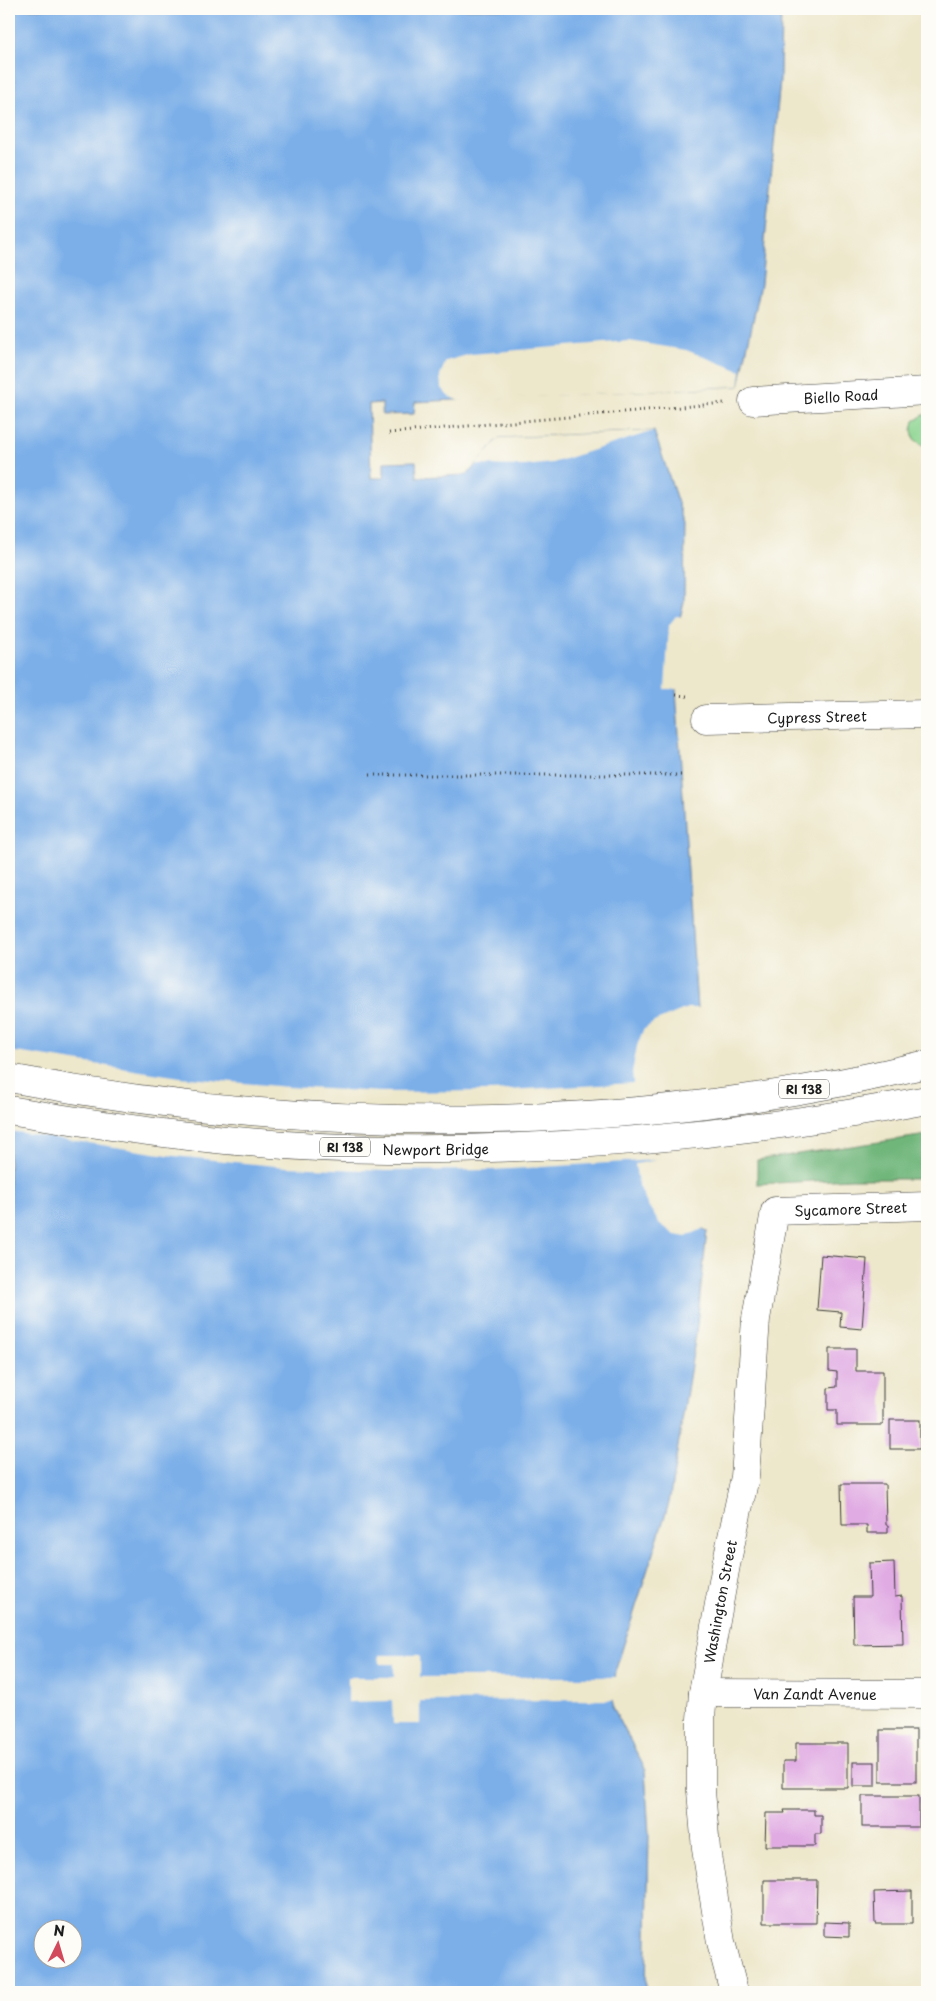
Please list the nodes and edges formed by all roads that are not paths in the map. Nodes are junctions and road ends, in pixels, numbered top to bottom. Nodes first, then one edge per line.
1 (927, 391) edge
2 (753, 401) road end
3 (927, 714) edge
4 (706, 719) dead end
5 (927, 1064) edge
6 (9, 1078) edge
7 (927, 1100) edge
8 (9, 1110) edge
9 (927, 1206) edge
10 (775, 1212) joint
11 (702, 1693) junction
12 (927, 1694) edge
13 (734, 1992) edge

1 - 2 main road, Biello Road
3 - 4 main road, Cypress Street
5 - 6 main road, RI 138
7 - 8 main road, Newport Bridge / RI 138
9 - 10 main road, Sycamore Street
10 - 11 main road, Washington Street
11 - 12 main road, Van Zandt Avenue
11 - 13 main road, Washington Street

